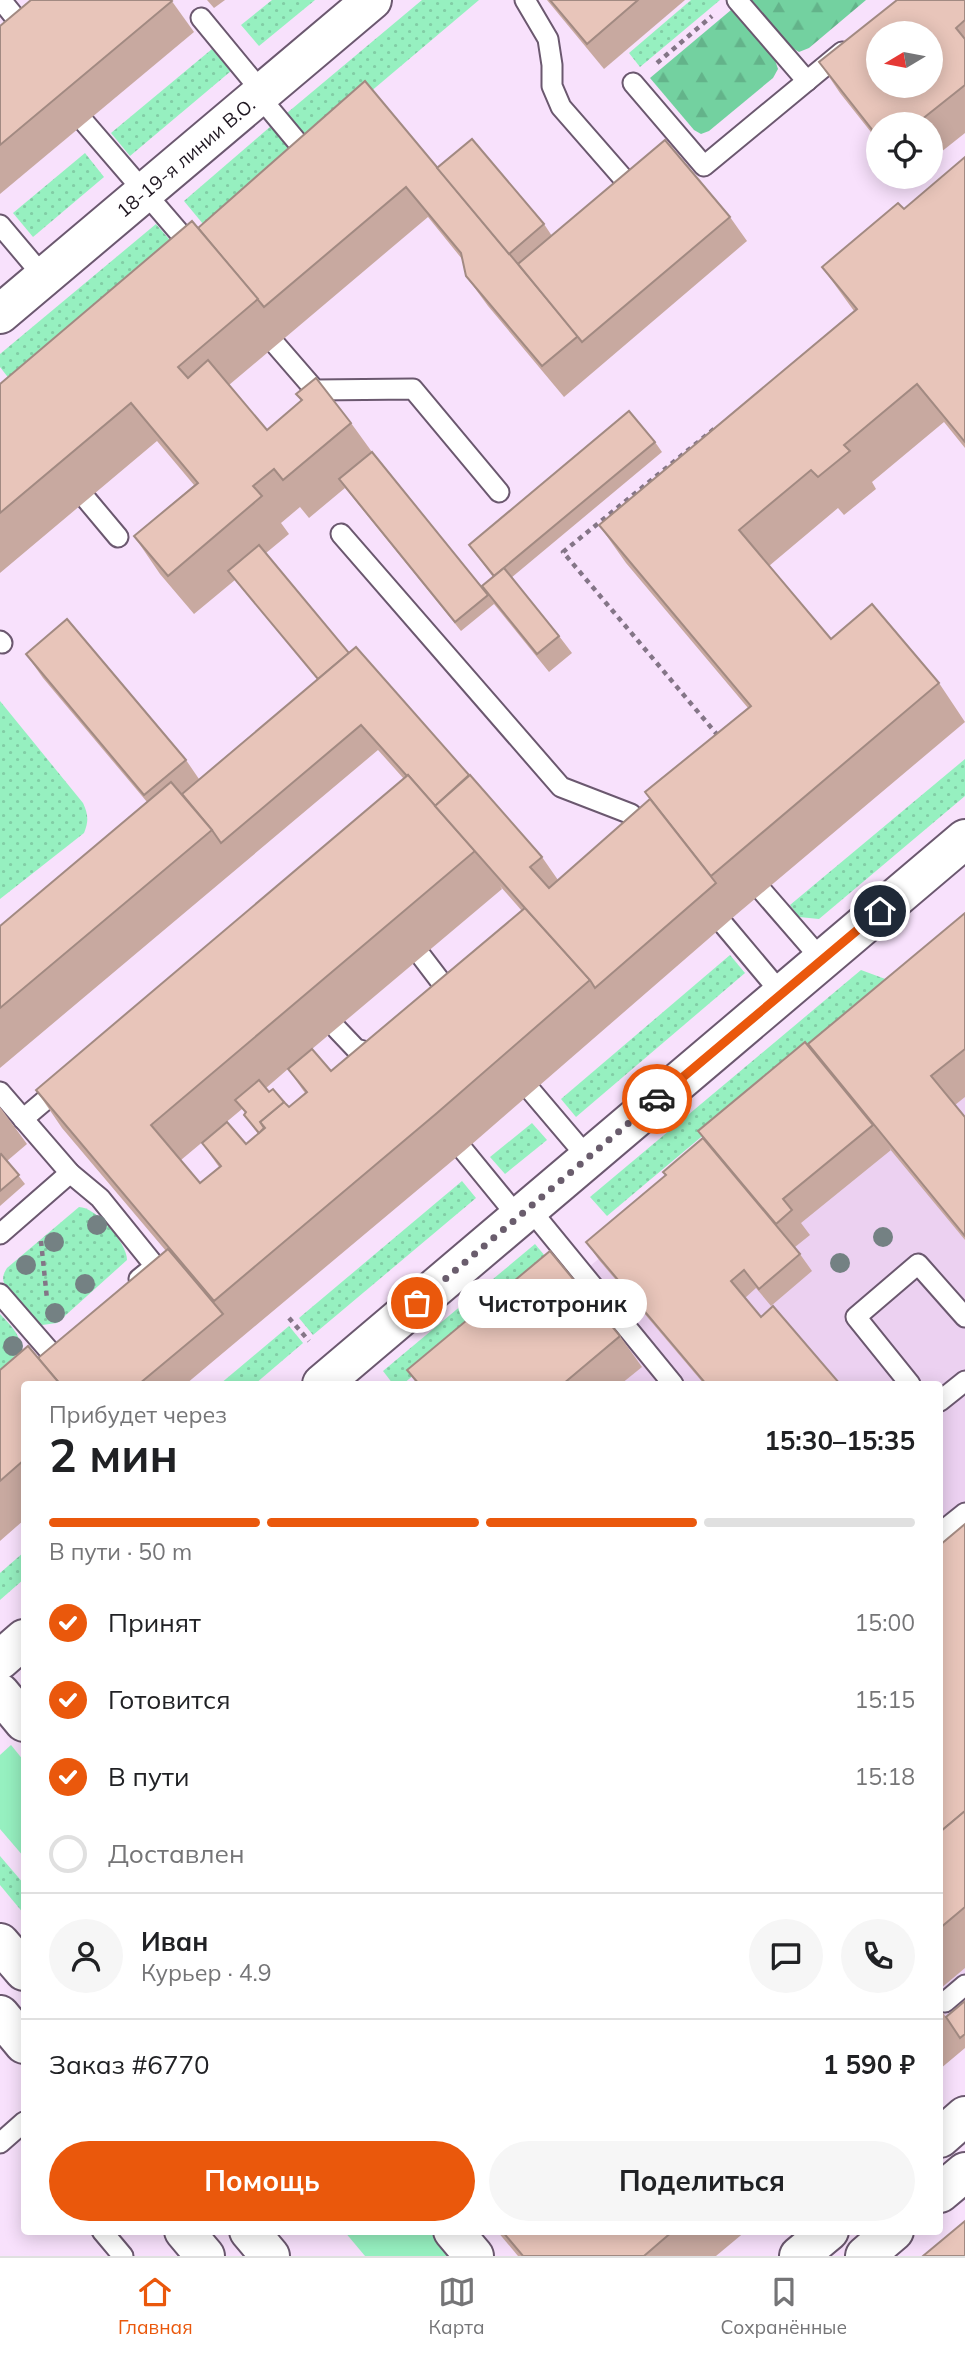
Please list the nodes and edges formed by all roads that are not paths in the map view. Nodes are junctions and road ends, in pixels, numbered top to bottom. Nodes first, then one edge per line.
1 (1, 0) edge
2 (372, 0) edge
3 (525, 0) edge
4 (729, 4) edge
5 (201, 18) dead end
6 (856, 41) edge
7 (27, 52) edge
8 (807, 82) junction
9 (633, 83) road end
10 (260, 94) junction
11 (85, 123) dead end
12 (321, 171) edge
13 (145, 192) junction
14 (637, 194) edge
15 (0, 225) edge
16 (209, 268) edge
17 (44, 277) junction
18 (0, 314) edge
19 (276, 345) dead end
20 (499, 492) dead end
21 (87, 500) dead end
22 (341, 534) dead end
23 (118, 537) dead end
24 (965, 839) edge
25 (655, 844) edge
26 (763, 892) dead end
27 (724, 926) dead end
28 (422, 957) dead end
29 (822, 960) junction
30 (782, 993) junction
31 (468, 1016) edge
32 (337, 1029) dead end
33 (392, 1065) edge
34 (76, 1075) edge
35 (0, 1092) edge
36 (532, 1092) dead end
37 (23, 1119) junction
38 (464, 1151) dead end
39 (589, 1158) junction
40 (70, 1173) junction
41 (524, 1212) junction
42 (0, 1234) edge
43 (125, 1292) edge
44 (0, 1294) edge
45 (965, 1317) edge
46 (58, 1351) junction
47 (35, 1371) edge
48 (68, 1373) edge
49 (335, 1380) edge
50 (670, 1381) edge
51 (908, 1381) edge
52 (965, 1381) edge
53 (943, 1399) edge
54 (965, 1513) edge
55 (943, 1531) edge
56 (21, 1642) edge
57 (0, 1660) edge
58 (0, 1693) edge
59 (21, 1718) edge
60 (0, 1943) edge
61 (21, 1968) edge
62 (965, 1985) edge
63 (945, 2002) dead end
64 (0, 2015) edge
65 (21, 2040) edge
66 (21, 2131) edge
67 (0, 2143) edge
68 (965, 2172) edge
69 (943, 2190) edge
70 (105, 2235) edge
71 (187, 2235) edge
72 (252, 2235) edge
73 (456, 2235) edge
74 (824, 2235) edge
75 (889, 2235) edge
76 (123, 2256) edge
77 (205, 2256) edge
78 (270, 2256) edge
79 (474, 2256) edge
80 (799, 2256) edge
81 (865, 2256) edge

1 - 7 lane
2 - 10 street, 18-19-я линии В.О.
3 - 14 lane
4 - 8 lane
5 - 10 lane
6 - 8 lane
8 - 9 lane
10 - 12 lane
10 - 13 street, 18-19-я линии В.О.
11 - 13 lane
13 - 16 lane
13 - 17 street, 18-19-я линии В.О.
15 - 17 lane
17 - 18 street, 18-19-я линии В.О.
19 - 20 lane
21 - 23 lane
22 - 25 lane
24 - 29 street
26 - 29 lane
27 - 30 lane
28 - 31 lane
29 - 30 street
30 - 39 street
32 - 33 lane
34 - 37 lane
35 - 37 lane
36 - 39 lane
37 - 40 lane
38 - 41 lane
39 - 41 street
40 - 42 lane
40 - 43 lane
41 - 49 street
41 - 50 lane
44 - 46 lane
45 - 51 lane
46 - 47 lane
46 - 48 lane
52 - 53 lane
54 - 55 lane
56 - 57 street
58 - 59 street
60 - 61 street
62 - 63 lane
64 - 65 street
66 - 67 lane
68 - 69 street
70 - 76 lane
71 - 77 street
72 - 78 street
73 - 79 street
74 - 80 street
75 - 81 street

